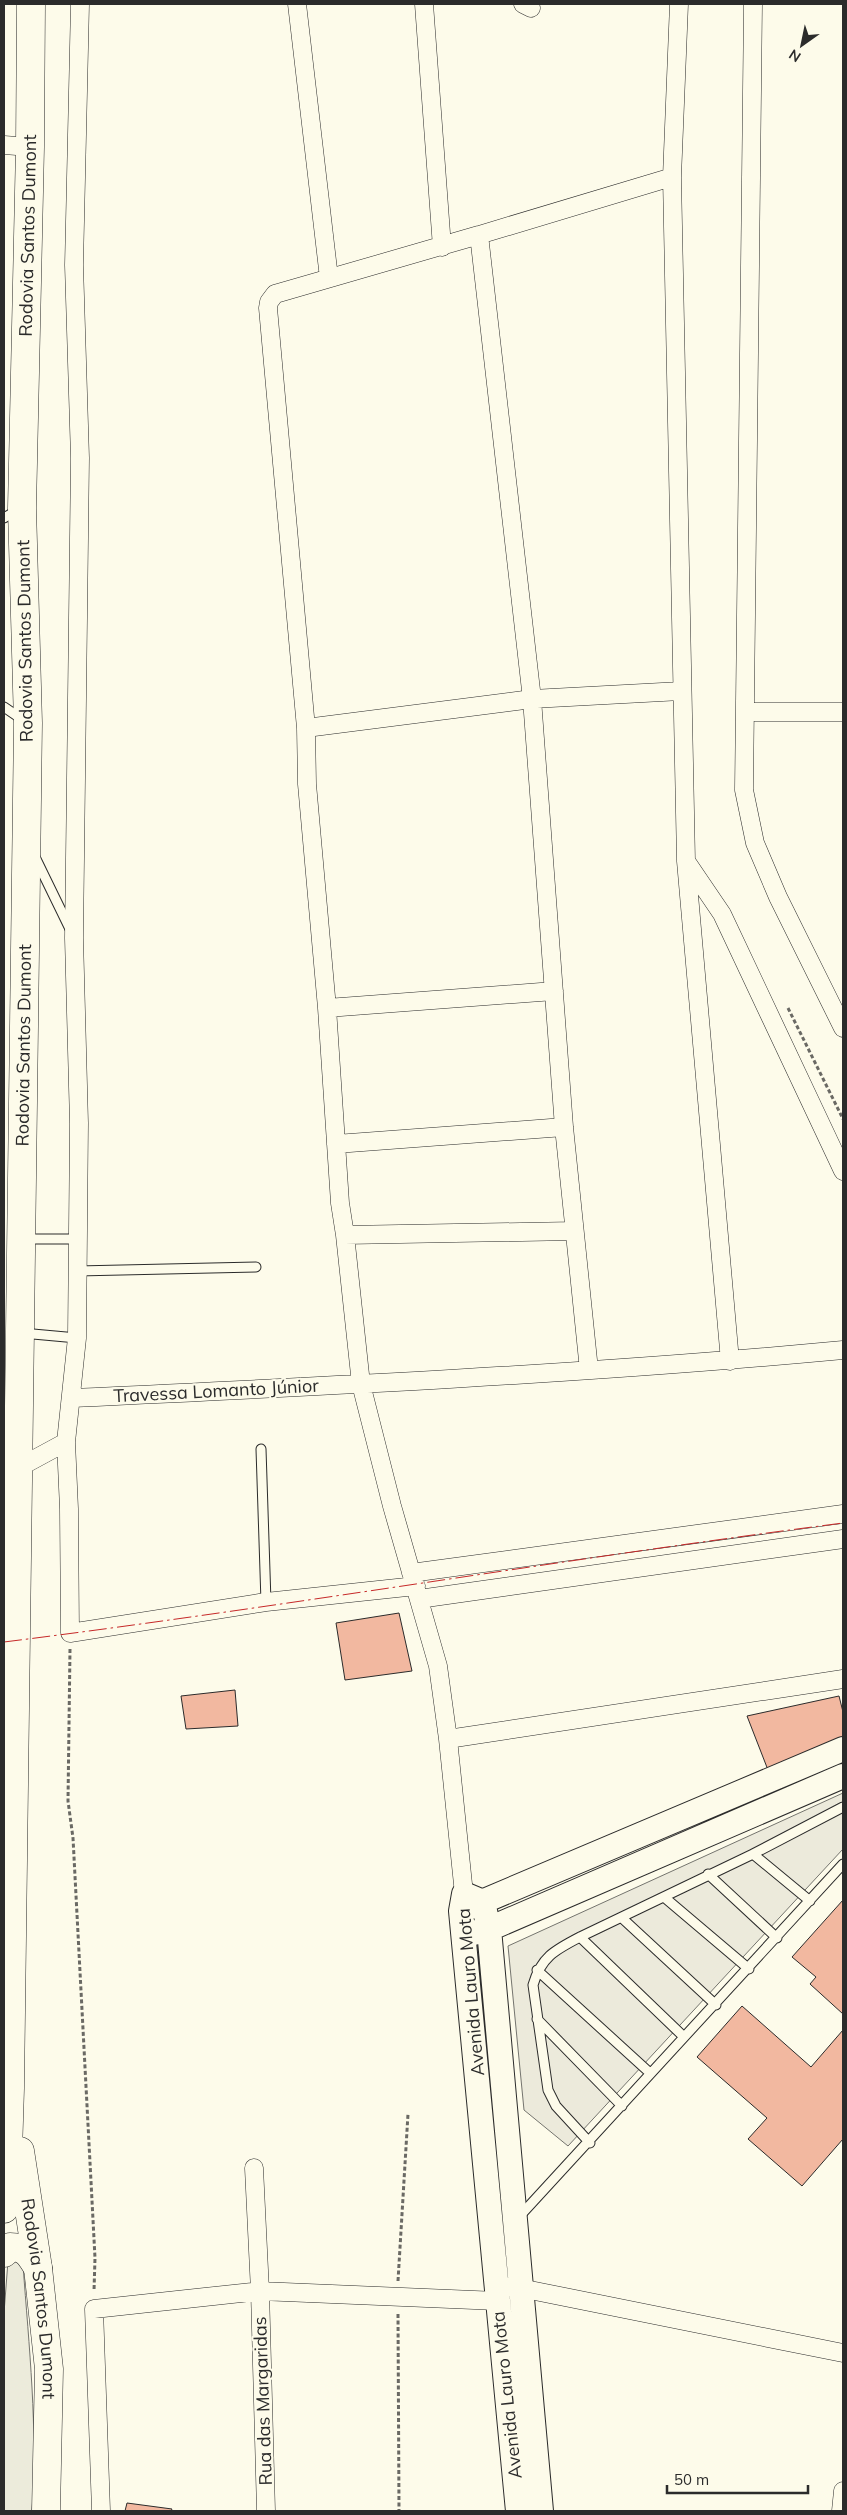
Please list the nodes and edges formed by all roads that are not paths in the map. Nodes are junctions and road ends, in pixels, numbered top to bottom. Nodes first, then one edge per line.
1 (31, 4) edge
2 (80, 4) edge
3 (297, 4) edge
4 (424, 4) edge
5 (679, 4) edge
6 (753, 4) edge
7 (17, 146) edge
8 (672, 177) junction
9 (479, 235) junction
10 (442, 247) junction
11 (329, 278) junction
12 (13, 513) edge
13 (681, 691) junction
14 (532, 699) junction
15 (4, 707) edge
16 (746, 712) junction
17 (843, 712) edge
18 (28, 723) junction
19 (306, 728) junction
20 (25, 834) junction
21 (686, 861) junction
22 (74, 938) junction
23 (554, 991) junction
24 (327, 1008) junction
25 (843, 1028) edge
26 (564, 1127) junction
27 (336, 1144) junction
28 (843, 1171) edge
29 (574, 1231) junction
30 (346, 1235) junction
31 (20, 1239) junction
32 (77, 1239) junction
33 (256, 1267) dead end
34 (76, 1271) junction
35 (19, 1332) junction
36 (77, 1338) junction
37 (843, 1350) edge
38 (730, 1361) junction
39 (589, 1370) junction
40 (361, 1384) junction
41 (71, 1398) junction
42 (66, 1442) junction
43 (261, 1450) dead end
44 (18, 1468) junction
45 (843, 1514) edge
46 (843, 1539) edge
47 (416, 1586) junction
48 (266, 1602) junction
49 (843, 1679) edge
50 (448, 1739) junction
51 (843, 1749) edge
52 (843, 1776) edge
53 (843, 1807) edge
54 (753, 1854) junction
55 (843, 1864) edge
56 (708, 1874) junction
57 (664, 1897) junction
58 (810, 1901) junction
59 (469, 1902) junction
60 (622, 1918) junction
61 (489, 1929) junction
62 (464, 1935) junction
63 (580, 1936) junction
64 (776, 1938) junction
65 (749, 1969) junction
66 (537, 1970) junction
67 (716, 2004) junction
68 (537, 2019) junction
69 (684, 2036) junction
70 (650, 2073) junction
71 (10, 2088) junction
72 (622, 2106) junction
73 (590, 2142) junction
74 (254, 2168) dead end
75 (4, 2209) edge
76 (517, 2227) junction
77 (492, 2231) junction
78 (4, 2253) edge
79 (38, 2268) junction
80 (520, 2288) junction
81 (260, 2291) junction
82 (497, 2293) junction
83 (843, 2353) edge
84 (843, 2491) edge
85 (46, 2511) edge
86 (101, 2511) edge
87 (270, 2511) edge
88 (518, 2511) edge
89 (541, 2511) edge
90 (841, 2511) edge

1 - 7 highway, Rodovia Santos Dumont
2 - 22 street
3 - 11 street
4 - 10 street
5 - 8 street
6 - 16 street
7 - 12 highway, Rodovia Santos Dumont
8 - 9 street
8 - 13 street
9 - 10 street
9 - 14 street
10 - 11 street
11 - 19 street
12 - 18 highway, Rodovia Santos Dumont
13 - 14 street
13 - 21 street
14 - 19 street
14 - 23 street
15 - 18 lane
16 - 17 street
16 - 25 street
18 - 20 highway, Rodovia Santos Dumont
19 - 24 street
20 - 22 lane
20 - 31 highway, Rodovia Santos Dumont
21 - 28 street
21 - 38 street
22 - 32 street
23 - 24 street
23 - 26 street
24 - 27 street
26 - 27 street
26 - 29 street
27 - 30 street
29 - 30 street
29 - 39 street
30 - 40 street
31 - 32 lane
31 - 35 highway, Rodovia Santos Dumont
32 - 34 street
33 - 34 lane
34 - 36 street
35 - 36 lane
35 - 44 highway, Rodovia Santos Dumont
36 - 41 street
37 - 38 street, Travessa Lomanto Júnior
38 - 39 street, Travessa Lomanto Júnior
39 - 40 street, Travessa Lomanto Júnior
40 - 41 street, Travessa Lomanto Júnior
40 - 47 street
41 - 42 street
42 - 44 street
42 - 48 street
43 - 48 lane
44 - 71 highway, Rodovia Santos Dumont
45 - 47 street
46 - 47 street
47 - 48 street
47 - 50 street
49 - 50 street
50 - 59 street
51 - 59 street
52 - 61 street
53 - 54 lane
54 - 56 lane
54 - 58 lane
55 - 58 lane
56 - 57 lane
56 - 64 lane
57 - 60 lane
57 - 65 lane
58 - 64 lane
59 - 61 street, Avenida Lauro Mota
59 - 62 street, Avenida Lauro Mota
60 - 63 lane
60 - 67 lane
61 - 62 street
61 - 76 street, Avenida Lauro Mota
62 - 77 street, Avenida Lauro Mota
63 - 66 lane
63 - 69 lane
64 - 65 lane
65 - 67 lane
66 - 68 lane
66 - 70 lane
67 - 69 lane
68 - 72 lane
68 - 73 lane
69 - 70 lane
70 - 72 lane
71 - 75 highway, Rodovia Santos Dumont
71 - 79 highway, Rodovia Santos Dumont
72 - 73 lane
73 - 76 lane
74 - 81 street, Rua das Margaridas
76 - 77 street
76 - 80 street, Avenida Lauro Mota
77 - 82 street, Avenida Lauro Mota
78 - 79 highway
79 - 85 highway, Rodovia Santos Dumont
80 - 82 street
80 - 83 street
80 - 89 street, Avenida Lauro Mota
81 - 82 street
81 - 86 street
81 - 87 street, Rua das Margaridas
82 - 88 street, Avenida Lauro Mota
84 - 90 street

